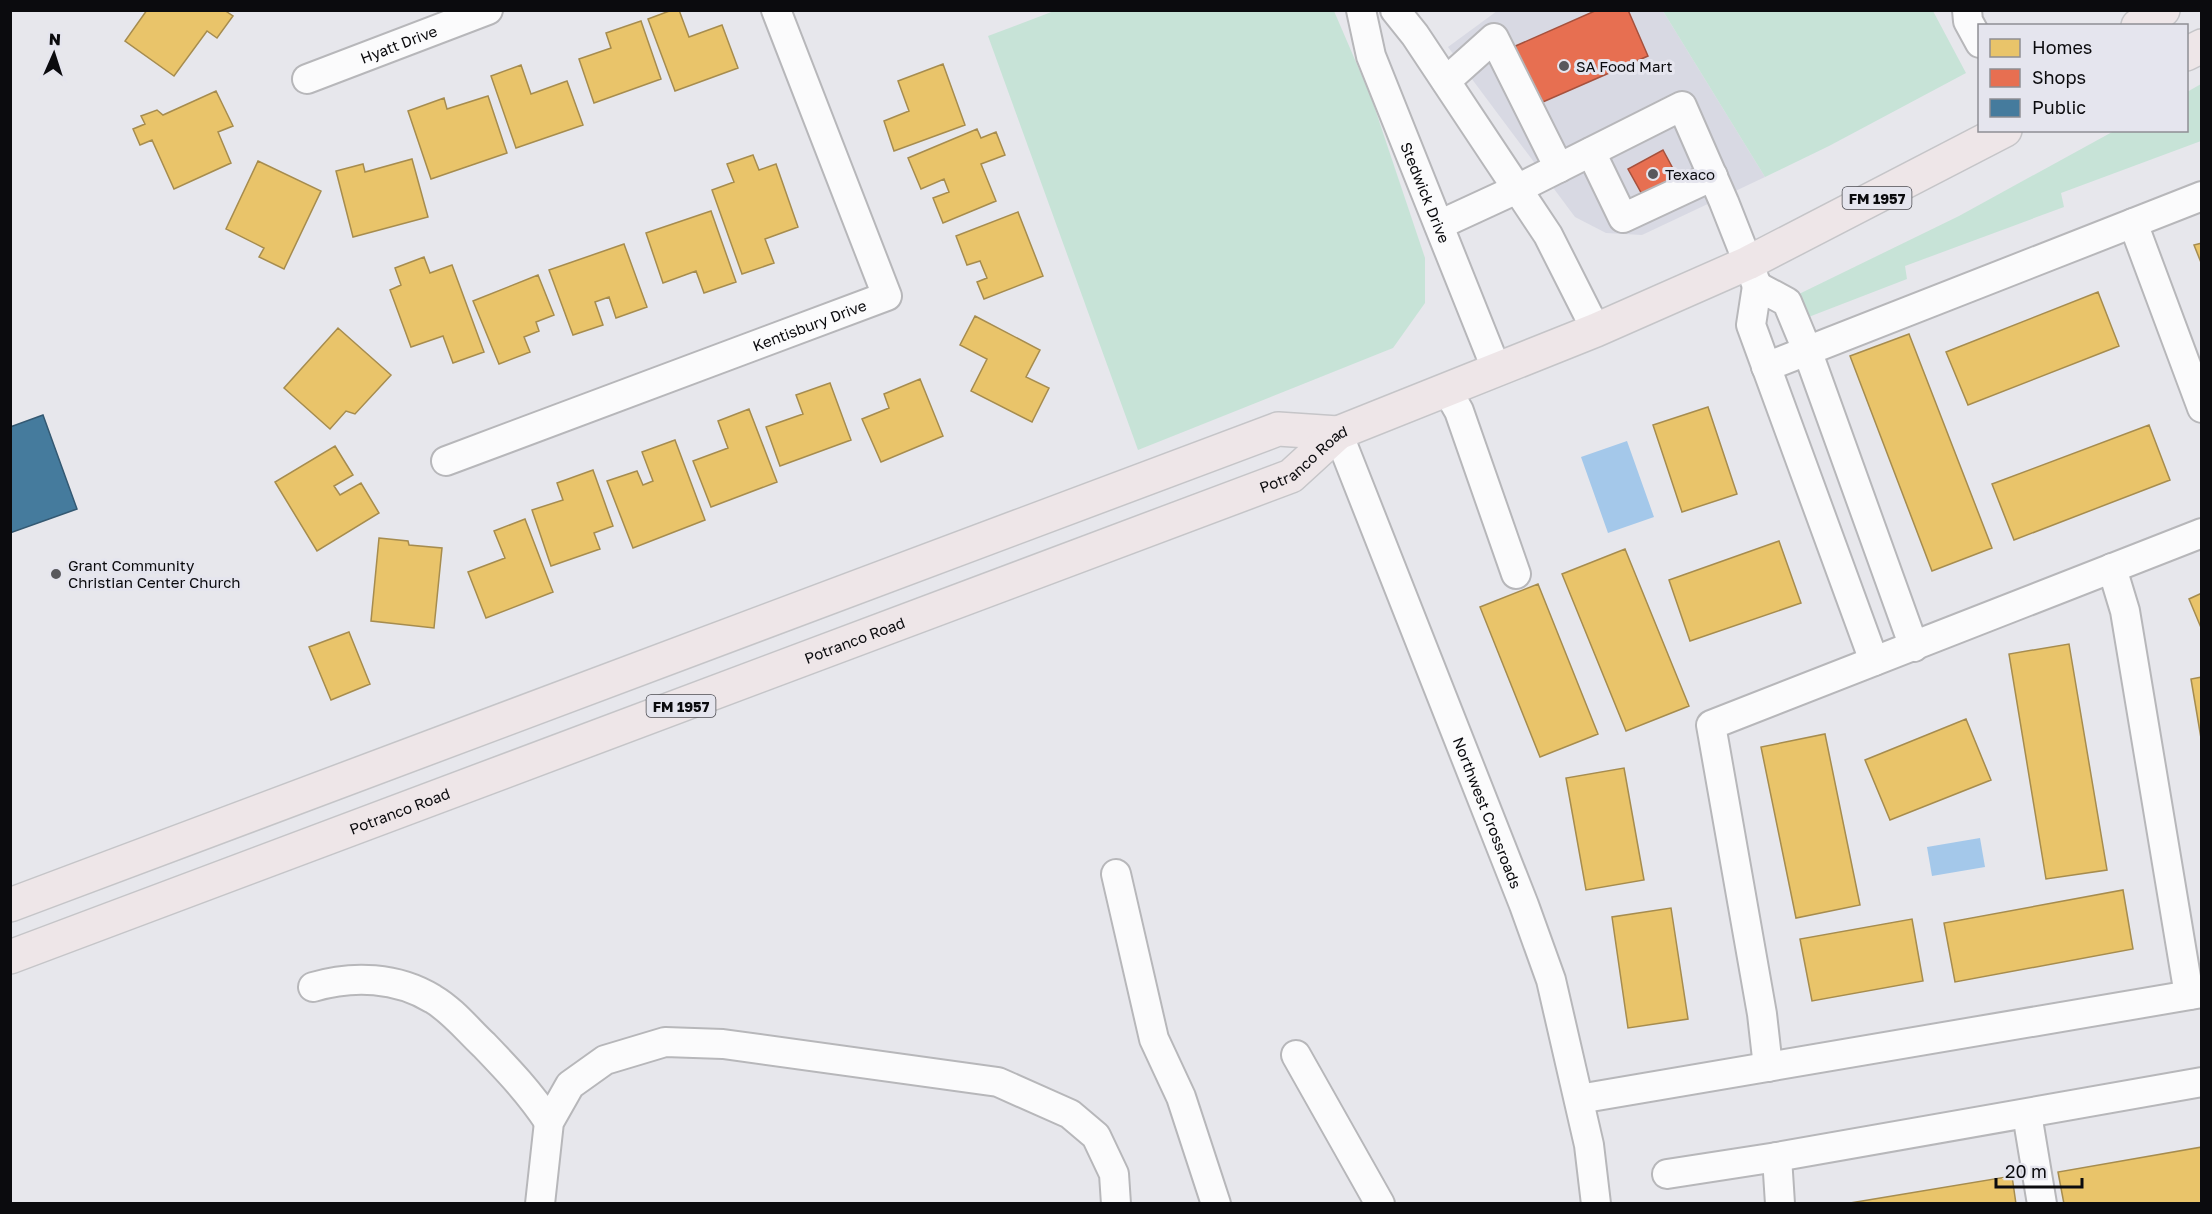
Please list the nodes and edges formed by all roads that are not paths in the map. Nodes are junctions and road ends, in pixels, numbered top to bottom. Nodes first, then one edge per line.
1 (488, 10) edge
2 (776, 10) edge
3 (1361, 10) edge
4 (1395, 10) edge
5 (1966, 10) edge
6 (2163, 10) edge
7 (2141, 24) edge
8 (1978, 39) edge
9 (2202, 46) edge
10 (2188, 53) edge
11 (308, 80) dead end
12 (1446, 81) junction
13 (2002, 132) edge
14 (1591, 152) junction
15 (1559, 168) junction
16 (1713, 176) junction
17 (1517, 189) junction
18 (2202, 196) edge
19 (2133, 223) junction
20 (1439, 225) junction
21 (1753, 275) junction
22 (1596, 330) junction
23 (1807, 350) junction
24 (1766, 367) junction
25 (1497, 371) junction
26 (1447, 390) junction
27 (2202, 408) edge
28 (1338, 433) junction
29 (446, 461) dead end
30 (2202, 533) edge
31 (2112, 568) junction
32 (1516, 574) dead end
33 (1914, 647) junction
34 (1874, 661) junction
35 (1116, 874) dead end
36 (10, 905) edge
37 (10, 957) edge
38 (313, 987) dead end
39 (2195, 994) edge
40 (1296, 1055) dead end
41 (1768, 1067) junction
42 (2202, 1082) edge
43 (1579, 1099) junction
44 (2027, 1114) junction
45 (549, 1122) junction
46 (1777, 1157) junction
47 (1667, 1174) dead end
48 (540, 1203) edge
49 (1116, 1203) edge
50 (1216, 1203) edge
51 (1380, 1203) edge
52 (1596, 1203) edge
53 (1780, 1203) edge
54 (2042, 1203) edge

1 - 11 street, Hyatt Drive
2 - 29 street, Kentisbury Drive
3 - 20 street, Stedwick Drive
4 - 12 street
5 - 8 street
6 - 7 main road
9 - 10 main road
12 - 15 street
12 - 17 street
13 - 21 main road, FM 1957
14 - 15 street
14 - 16 street
14 - 16 street
15 - 17 street
16 - 21 street
17 - 20 street
17 - 22 street
18 - 19 street
19 - 23 street
19 - 27 street
20 - 25 street, Stedwick Drive
21 - 22 main road, FM 1957
21 - 23 street
21 - 24 street
22 - 25 main road, FM 1957
23 - 24 street
23 - 33 street
24 - 34 street
25 - 26 main road, FM 1957
26 - 28 main road, FM 1957
26 - 32 street
28 - 36 main road, Potranco Road / FM 1957
28 - 37 main road, Potranco Road / FM 1957
28 - 43 street, Northwest Crossroads
30 - 31 street
31 - 33 street
31 - 39 street
33 - 34 street
34 - 41 street
35 - 50 street
38 - 45 street
39 - 41 street
40 - 51 street
41 - 43 street
42 - 44 street
43 - 52 street, Northwest Crossroads
44 - 46 street
44 - 54 street
45 - 48 street
45 - 49 street
46 - 47 street
46 - 53 street

